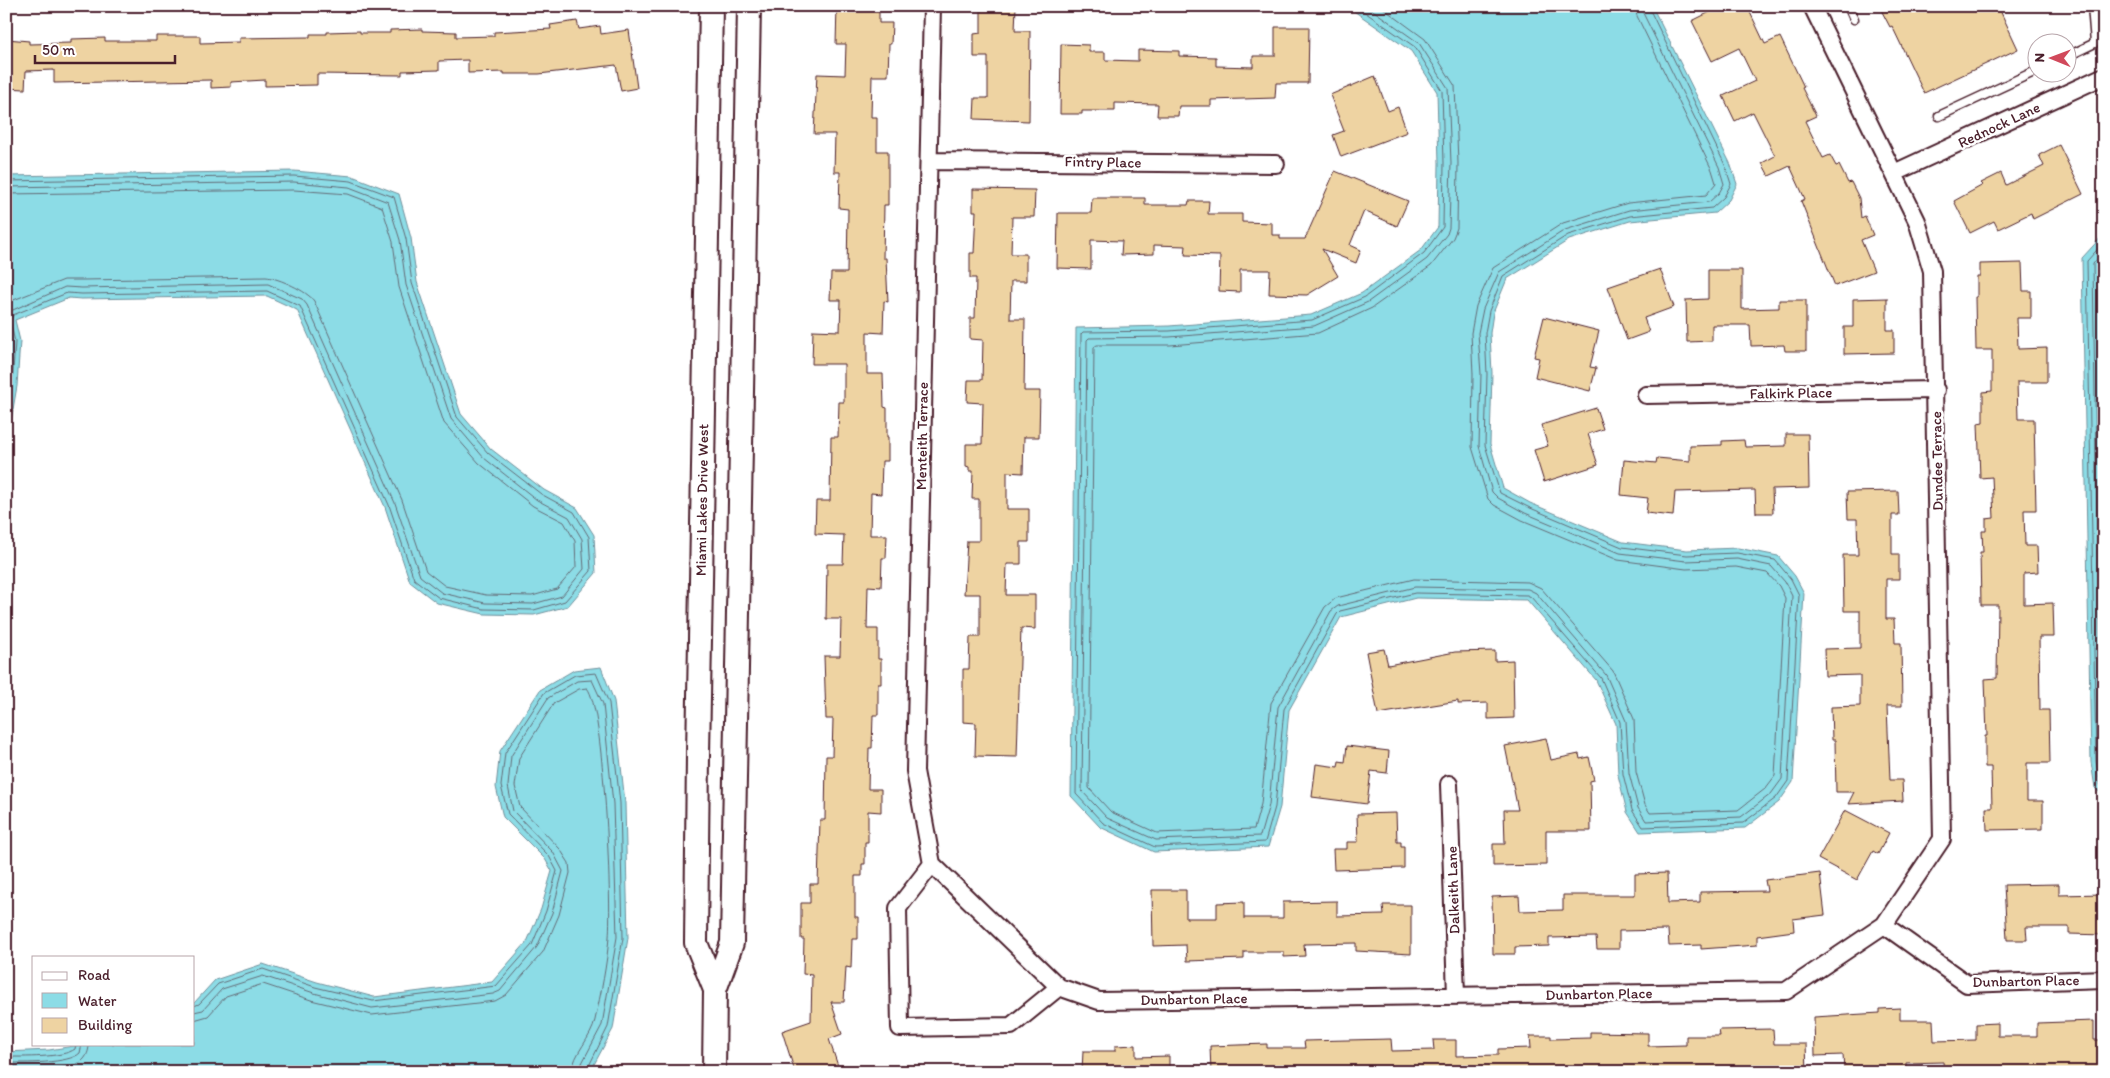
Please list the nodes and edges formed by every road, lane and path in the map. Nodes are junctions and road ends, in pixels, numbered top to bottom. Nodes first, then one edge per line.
1 (711, 6) edge
2 (749, 6) edge
3 (932, 6) edge
4 (1812, 6) edge
5 (1848, 6) edge
6 (2092, 6) edge
7 (1854, 19) dead end
8 (2078, 51) edge
9 (2028, 75) edge
10 (2104, 76) edge
11 (1939, 116) dead end
12 (929, 161) junction
13 (1276, 164) dead end
14 (1894, 173) junction
15 (1936, 390) junction
16 (1646, 395) dead end
17 (1449, 784) dead end
18 (932, 864) junction
19 (1884, 925) junction
20 (2104, 979) edge
21 (1059, 987) junction
22 (716, 990) junction
23 (1456, 996) junction
24 (714, 1072) edge

1 - 22 main road, Miami Lakes Drive West
2 - 22 main road, Miami Lakes Drive West
3 - 12 street, Menteith Terrace
4 - 14 street, Dundee Terrace
5 - 7 lane
6 - 8 lane
9 - 11 lane
10 - 14 street, Rednock Lane
12 - 13 street, Fintry Place
12 - 18 street, Menteith Terrace
14 - 15 street, Dundee Terrace
15 - 16 street, Falkirk Place
15 - 19 street, Dundee Terrace
17 - 23 street, Dalkeith Lane
18 - 21 street, Dunbarton Place
18 - 21 street
19 - 20 street, Dunbarton Place
19 - 23 street, Dunbarton Place
21 - 23 street, Dunbarton Place
22 - 24 main road, Miami Lakes Drive West

